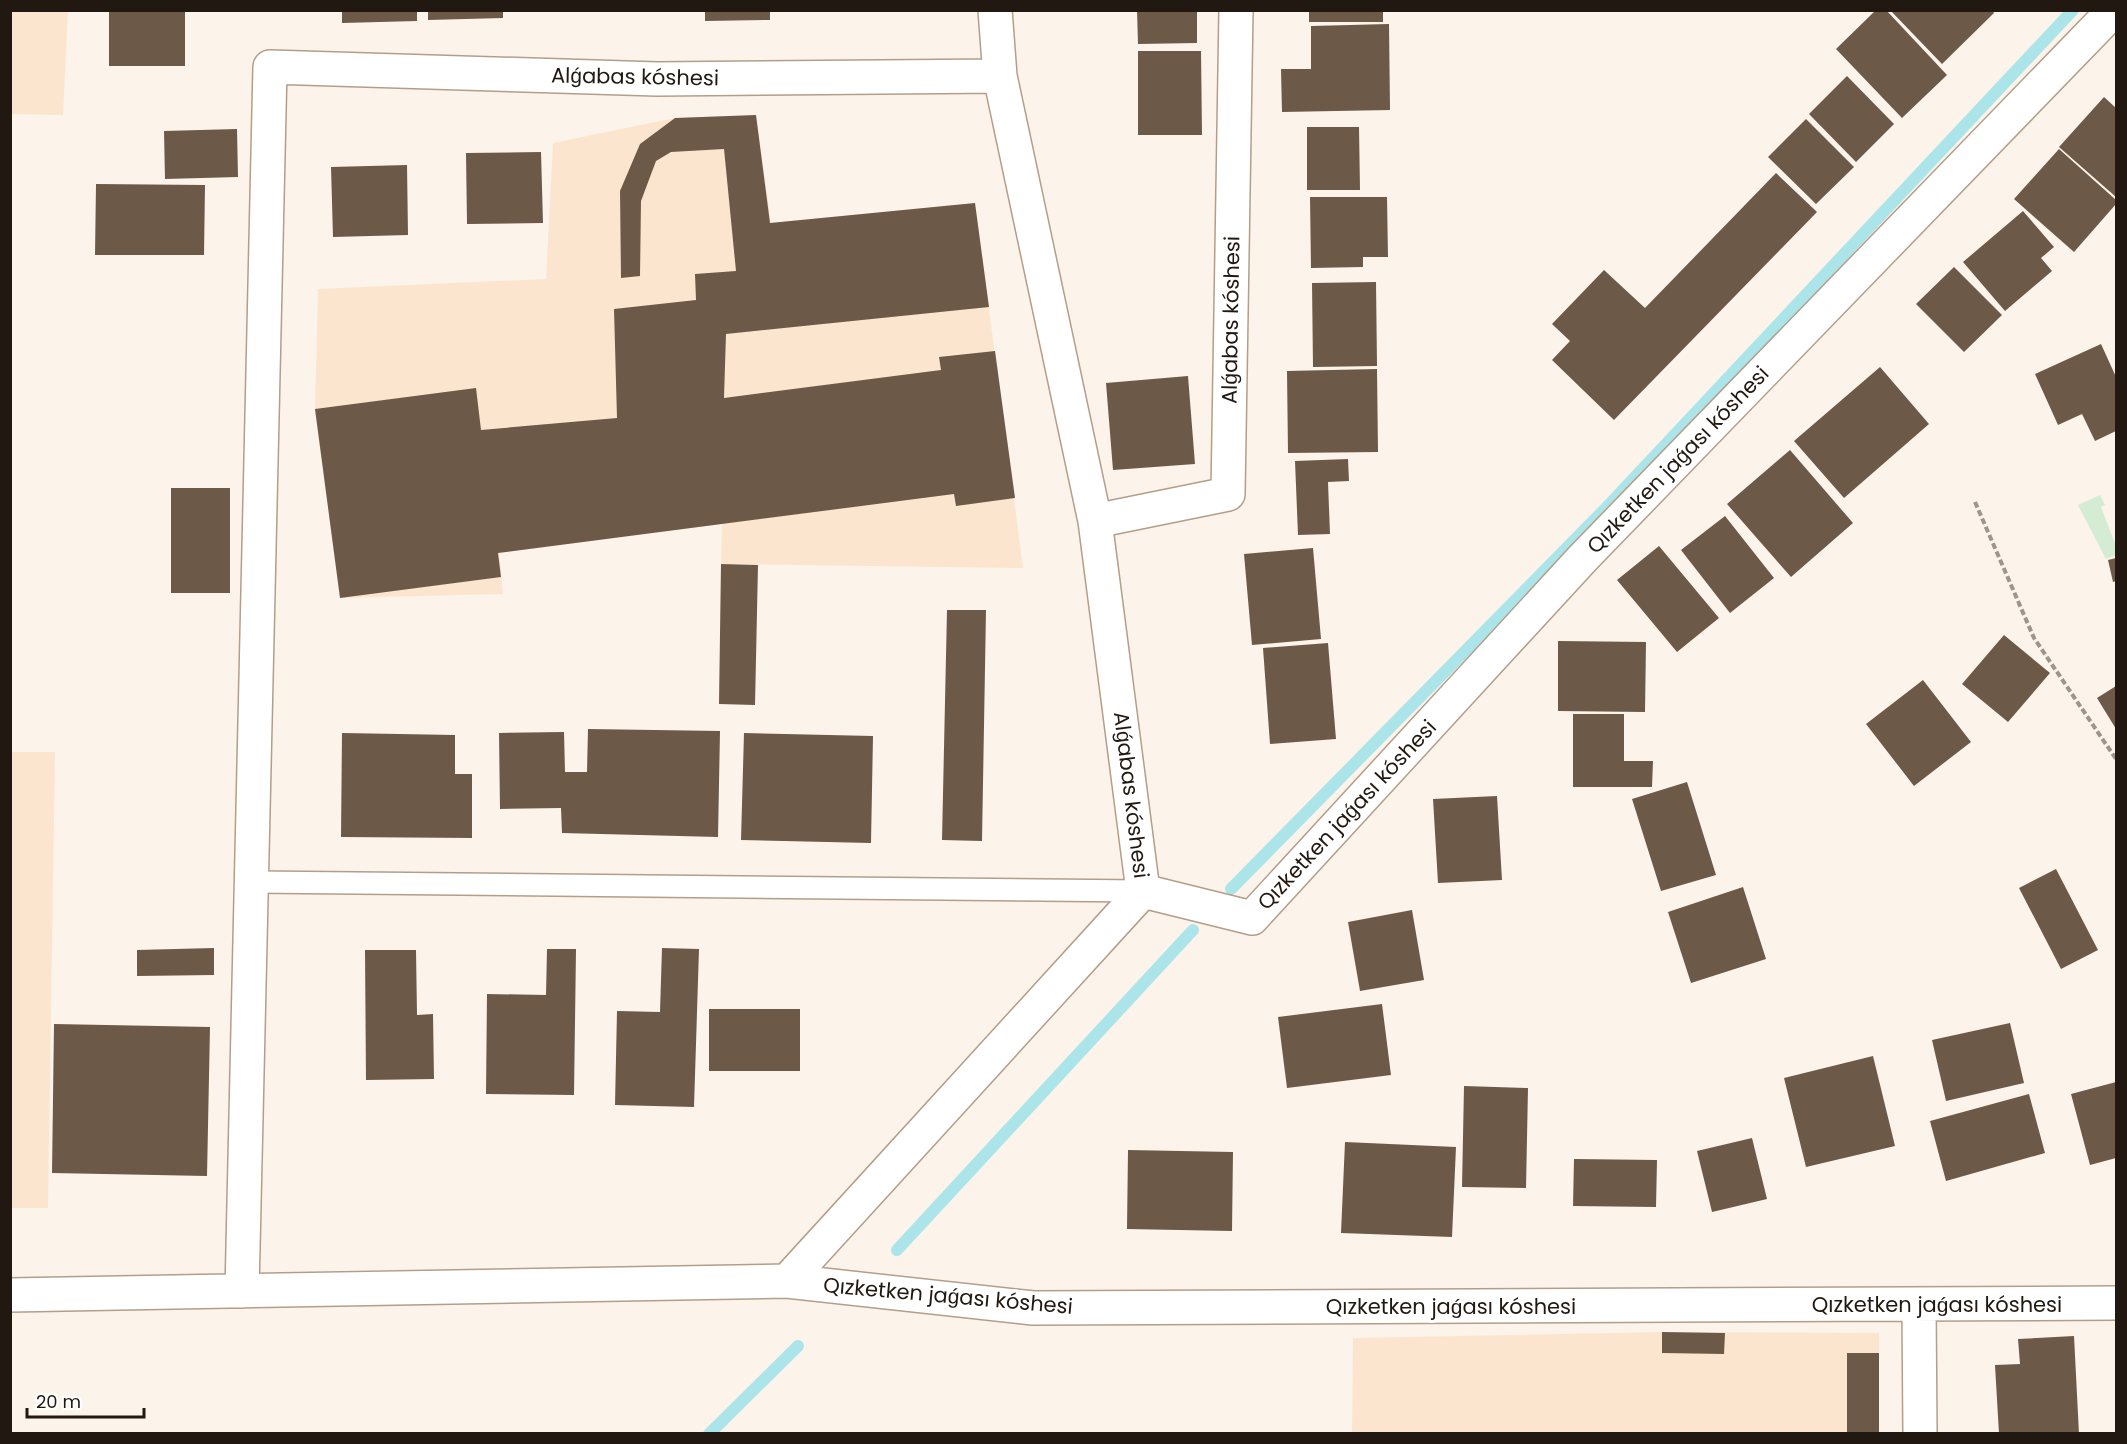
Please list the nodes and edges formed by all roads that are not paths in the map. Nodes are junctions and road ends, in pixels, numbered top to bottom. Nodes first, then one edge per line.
1 (995, 10) edge
2 (1236, 10) edge
3 (2114, 10) edge
4 (1000, 76) junction
5 (1095, 521) junction
6 (250, 882) junction
7 (1143, 891) junction
8 (787, 1281) junction
9 (242, 1291) junction
10 (10, 1295) edge
11 (2116, 1303) edge
12 (1919, 1306) junction
13 (1920, 1434) edge

1 - 4 street, Alǵabas kóshesi
2 - 5 street, Alǵabas kóshesi
3 - 7 street, Qızketken jaǵası kóshesi
4 - 5 street, Alǵabas kóshesi
4 - 6 street, Alǵabas kóshesi
5 - 7 street, Alǵabas kóshesi
6 - 7 lane
6 - 9 street
7 - 8 street
8 - 9 street, Qızketken jaǵası kóshesi
8 - 12 street, Qızketken jaǵası kóshesi
9 - 10 street, Qızketken jaǵası kóshesi
11 - 12 street, Qızketken jaǵası kóshesi
12 - 13 street

